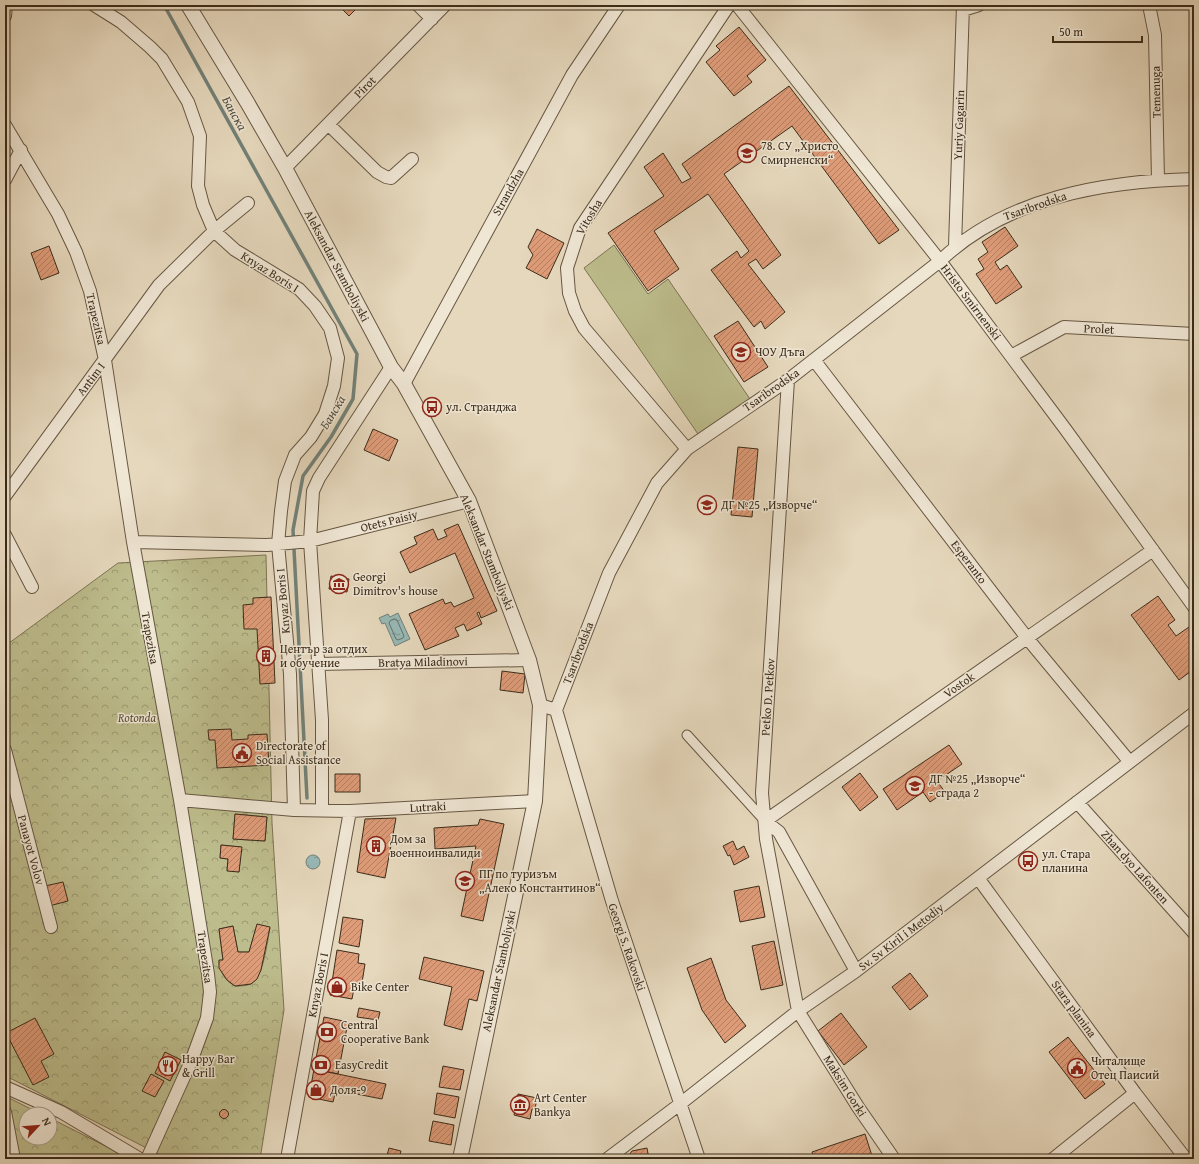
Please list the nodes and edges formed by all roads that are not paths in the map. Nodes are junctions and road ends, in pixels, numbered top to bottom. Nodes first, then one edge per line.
1 (6, 5) edge
2 (94, 5) edge
3 (188, 5) edge
4 (418, 5) edge
5 (445, 5) edge
6 (619, 5) edge
7 (729, 5) edge
8 (737, 5) edge
9 (979, 5) edge
10 (1149, 5) edge
11 (963, 7) edge
12 (5, 16) edge
13 (432, 19) junction
14 (328, 124) junction
15 (5, 125) edge
16 (21, 150) junction
17 (412, 159) dead end
18 (285, 168) junction
19 (1194, 179) edge
20 (5, 180) edge
21 (1158, 180) junction
22 (248, 203) dead end
23 (214, 231) junction
24 (955, 246) junction
25 (940, 261) junction
26 (1194, 334) edge
27 (1011, 356) junction
28 (105, 360) junction
29 (814, 360) junction
30 (391, 367) junction
31 (788, 380) junction
32 (404, 384) junction
33 (687, 448) junction
34 (5, 496) edge
35 (469, 501) junction
36 (5, 535) edge
37 (305, 541) junction
38 (133, 542) junction
39 (280, 543) junction
40 (1153, 550) junction
41 (32, 587) dead end
42 (1194, 607) edge
43 (1027, 638) junction
44 (529, 660) junction
45 (317, 664) junction
46 (540, 705) junction
47 (556, 710) junction
48 (1194, 713) edge
49 (687, 735) dead end
50 (5, 750) edge
51 (1128, 762) junction
52 (180, 800) junction
53 (535, 801) junction
54 (1077, 802) junction
55 (294, 810) junction
56 (322, 810) junction
57 (350, 811) junction
58 (765, 821) junction
59 (978, 878) junction
60 (51, 927) dead end
61 (1194, 933) edge
62 (856, 971) junction
63 (798, 1011) junction
64 (5, 1087) edge
65 (1135, 1092) junction
66 (680, 1104) junction
67 (5, 1112) edge
68 (618, 1155) edge
69 (14, 1159) edge
70 (140, 1159) edge
71 (147, 1159) edge
72 (287, 1159) edge
73 (460, 1159) edge
74 (607, 1159) edge
75 (698, 1159) edge
76 (894, 1159) edge
77 (1053, 1159) edge
78 (1186, 1159) edge

1 - 12 street
2 - 23 street, Knyaz Boris I
3 - 18 street, Aleksandar Stamboliyski
4 - 13 street
5 - 13 street, Pirot
6 - 32 street, Strandzha
7 - 33 street, Vitosha
8 - 25 street, Hristo Smirnenski
9 - 11 street
10 - 21 street, Temenuga
11 - 24 street, Yuriy Gagarin
13 - 14 street, Pirot
14 - 17 street
14 - 18 street, Pirot
15 - 16 street, Trapezitsa
16 - 20 street
16 - 28 street, Trapezitsa
18 - 30 street, Aleksandar Stamboliyski
19 - 21 street, Tsaribrodska
21 - 24 street, Tsaribrodska
22 - 23 street, Antim I
23 - 28 street, Antim I
23 - 39 street, Knyaz Boris I
24 - 25 street, Tsaribrodska
25 - 27 street, Hristo Smirnenski
25 - 29 street, Tsaribrodska
26 - 27 street, Prolet
27 - 40 street, Hristo Smirnenski
28 - 34 street, Antim I
28 - 38 street, Trapezitsa
29 - 31 street, Tsaribrodska
29 - 43 street, Esperanto
30 - 32 street, Aleksandar Stamboliyski
30 - 37 street
31 - 33 street, Tsaribrodska
31 - 58 street, Petko D. Petkov
32 - 35 street, Aleksandar Stamboliyski
33 - 47 street, Tsaribrodska
35 - 37 street, Otets Paisiy
35 - 44 street, Aleksandar Stamboliyski
36 - 41 street
37 - 39 street, Otets Paisiy
37 - 45 street
38 - 39 street
38 - 52 street, Trapezitsa
39 - 55 street, Knyaz Boris I
40 - 42 street, Hristo Smirnenski
40 - 43 street, Vostok
43 - 51 street, Esperanto
43 - 58 street, Vostok
44 - 45 street, Bratya Miladinovi
44 - 46 street, Aleksandar Stamboliyski
45 - 56 street
46 - 47 street
46 - 53 street, Aleksandar Stamboliyski
47 - 66 street, Georgi S. Rakovski
48 - 51 street, Sv. Sv Kiril i Metodiy
49 - 58 street
50 - 60 street, Panayot Volov
51 - 54 street, Sv. Sv Kiril i Metodiy
52 - 55 street, Lutraki
52 - 71 street, Trapezitsa
53 - 57 street, Lutraki
53 - 73 street, Aleksandar Stamboliyski
54 - 59 street, Sv. Sv Kiril i Metodiy
54 - 61 street, Zhan dyo Lafonten
55 - 56 street, Lutraki
56 - 57 street, Lutraki
57 - 72 street, Knyaz Boris I
58 - 62 street
58 - 63 street, Petko D. Petkov
59 - 62 street, Sv. Sv Kiril i Metodiy
59 - 65 street, Stara planina
62 - 63 street, Sv. Sv Kiril i Metodiy
63 - 66 street, Sv. Sv Kiril i Metodiy
63 - 76 street, Maksim Gorki
64 - 70 street
65 - 77 street
65 - 78 street, Stara planina
66 - 68 street, Sv. Sv Kiril i Metodiy
66 - 75 street, Georgi S. Rakovski
67 - 69 street
68 - 74 street, Sv. Sv Kiril i Metodiy

